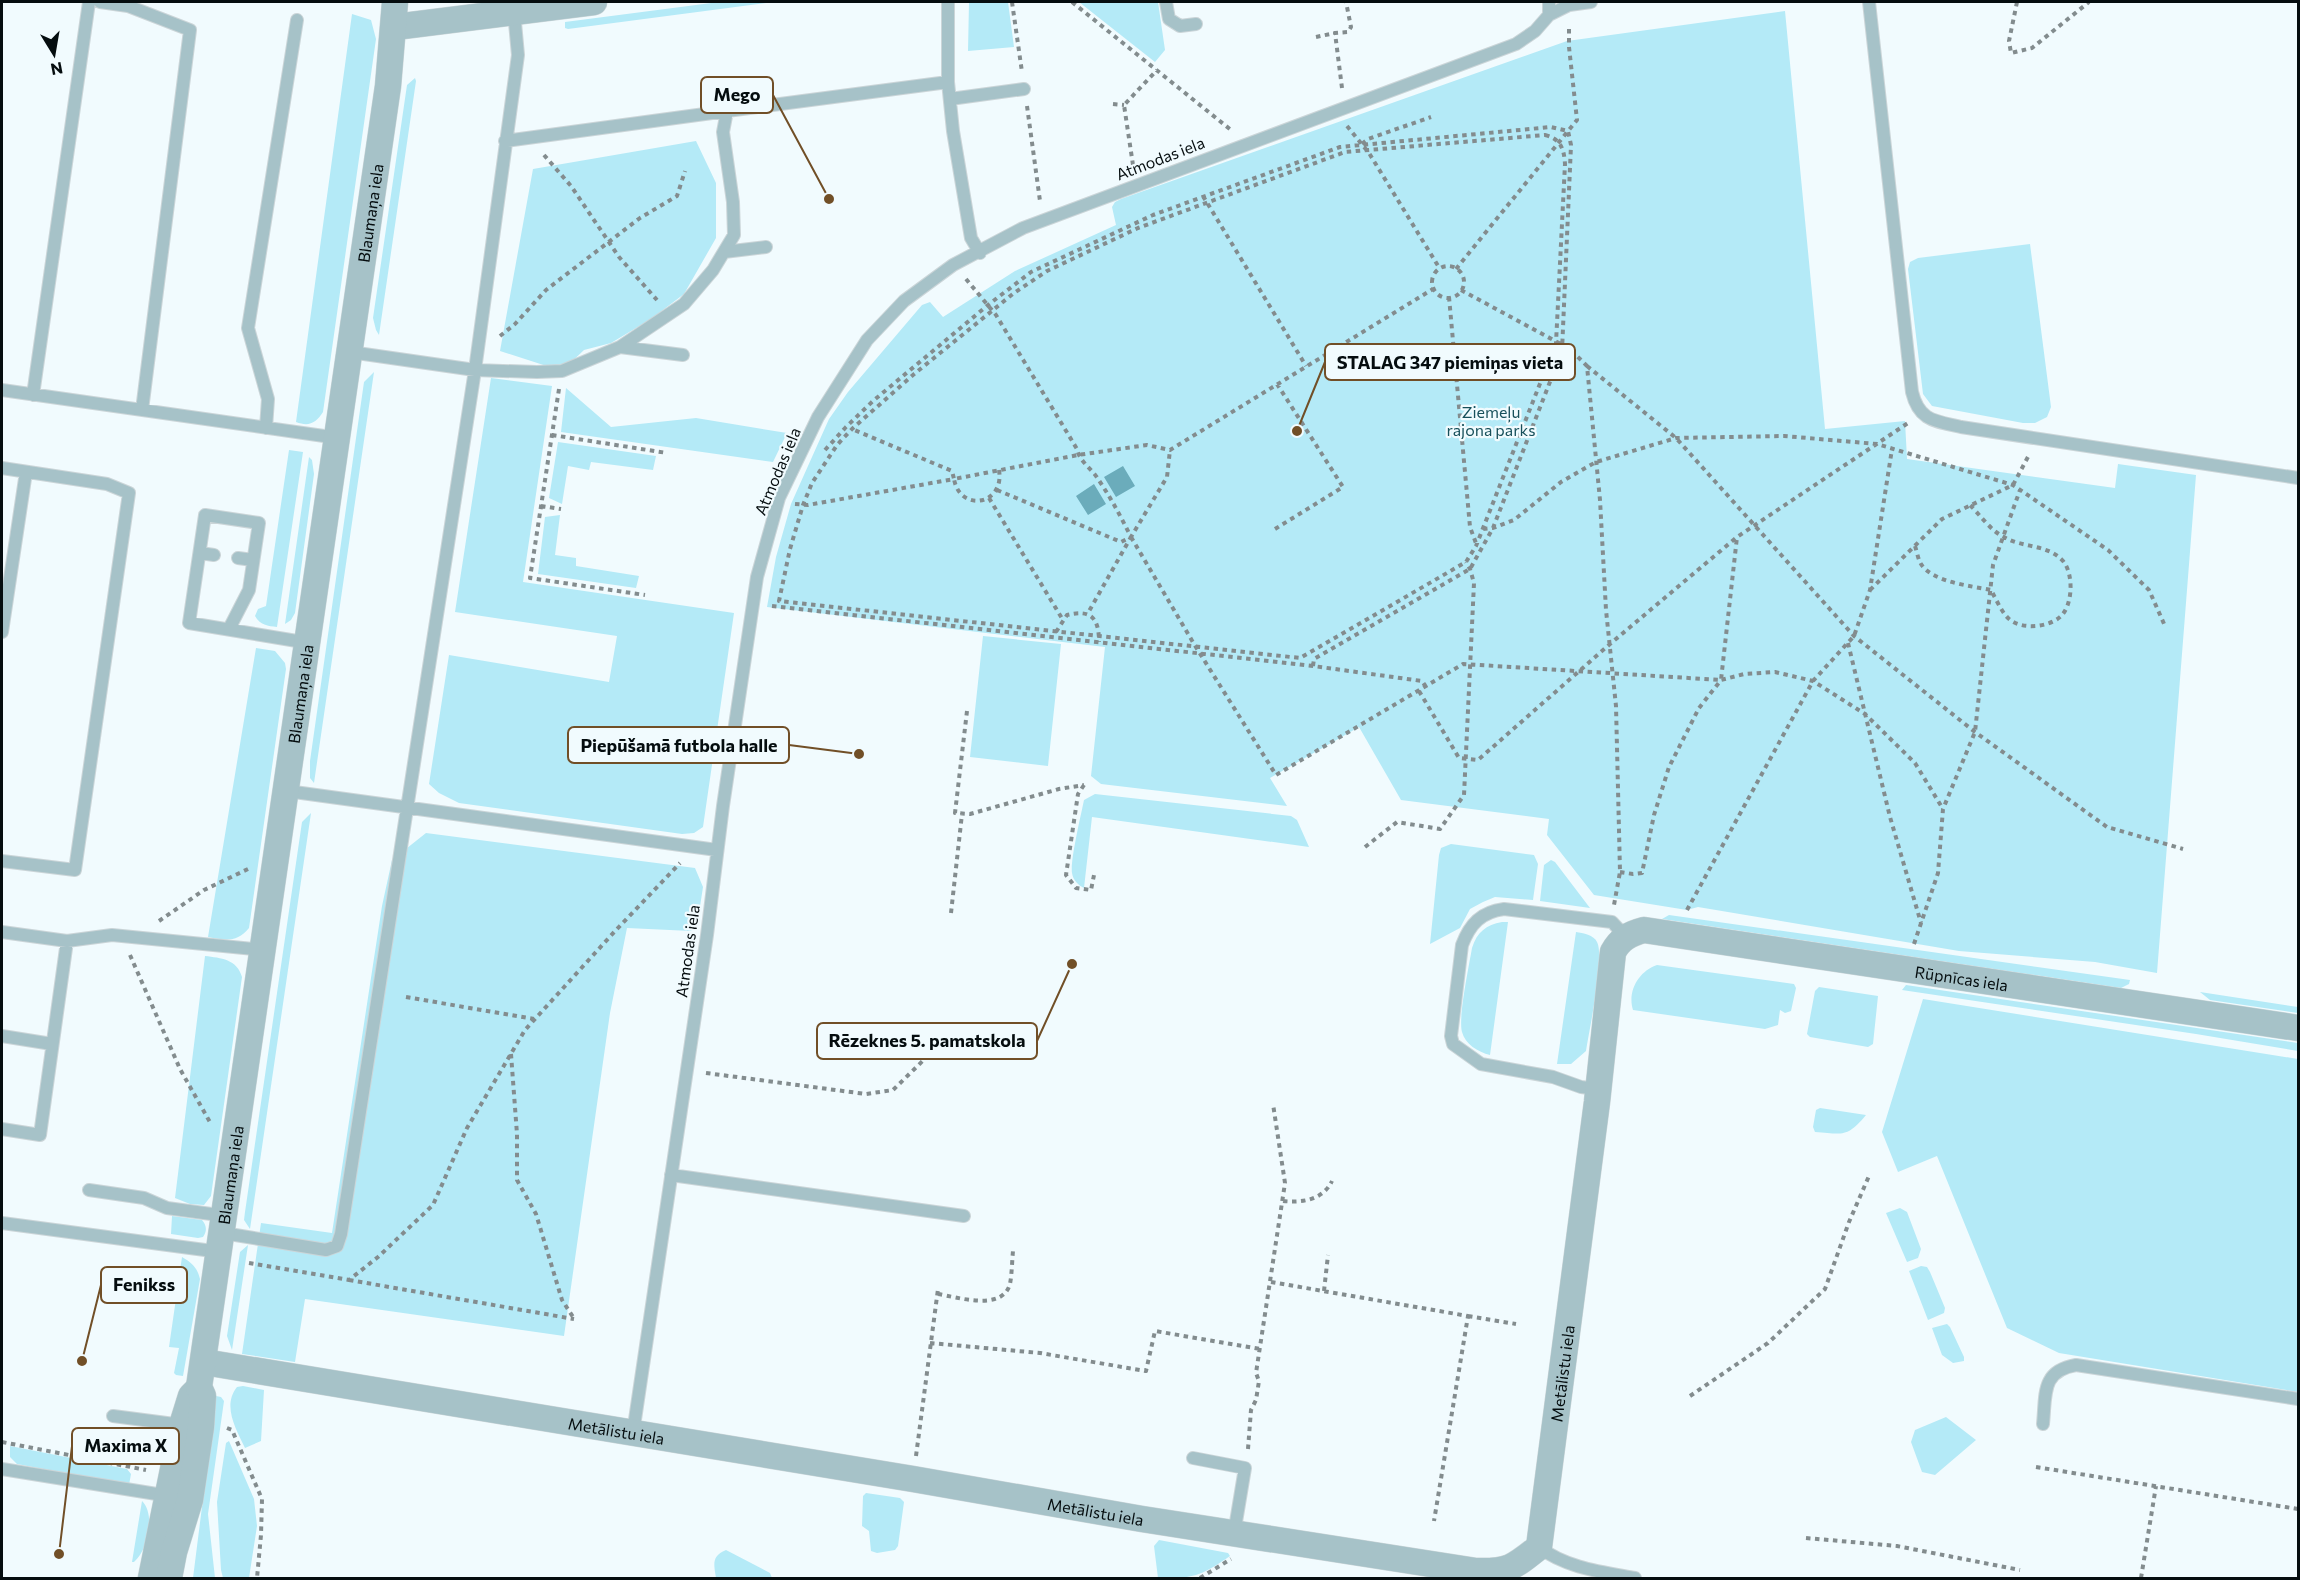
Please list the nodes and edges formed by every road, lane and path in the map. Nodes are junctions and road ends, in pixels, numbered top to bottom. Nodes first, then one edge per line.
1 (89, 2) edge
2 (100, 2) edge
3 (594, 2) edge
4 (948, 2) edge
5 (1072, 2) edge
6 (1166, 2) edge
7 (1346, 2) edge
8 (1549, 2) edge
9 (1591, 2) edge
10 (1869, 2) edge
11 (2017, 2) edge
12 (2089, 2) edge
13 (1569, 5) junction
14 (519, 8) edge
15 (395, 14) edge
16 (1549, 15) junction
17 (297, 20) dead end
18 (1196, 24) dead end
19 (1335, 33) junction
20 (1316, 37) dead end
21 (1157, 70) junction
22 (948, 82) junction
23 (1024, 89) dead end
24 (1342, 89) dead end
25 (950, 99) junction
26 (1113, 104) dead end
27 (1124, 105) junction
28 (1339, 110) junction
29 (727, 111) junction
30 (1431, 117) dead end
31 (1231, 130) dead end
32 (1568, 131) junction
33 (529, 138) junction
34 (505, 141) junction
35 (1560, 142) junction
36 (1362, 145) junction
37 (1366, 150) junction
38 (1133, 165) dead end
39 (686, 171) dead end
40 (1203, 196) junction
41 (1207, 203) junction
42 (609, 241) junction
43 (766, 247) dead end
44 (724, 252) junction
45 (980, 253) junction
46 (953, 265) junction
47 (1440, 269) junction
48 (1456, 269) junction
49 (1433, 289) junction
50 (1461, 290) junction
51 (1449, 297) junction
52 (988, 305) junction
53 (993, 311) junction
54 (669, 314) junction
55 (1556, 343) junction
56 (1563, 345) junction
57 (620, 347) junction
58 (350, 352) junction
59 (478, 353) junction
60 (683, 355) dead end
61 (1306, 366) junction
62 (1587, 366) junction
63 (476, 370) junction
64 (1276, 384) junction
65 (560, 387) dead end
66 (2, 390) edge
67 (33, 395) junction
68 (142, 410) junction
69 (1921, 414) junction
70 (846, 427) junction
71 (266, 428) junction
72 (852, 429) junction
73 (552, 435) junction
74 (338, 438) junction
75 (1676, 438) junction
76 (2037, 438) junction
77 (1876, 444) junction
78 (1893, 449) junction
79 (1170, 450) junction
80 (667, 453) dead end
81 (823, 453) dead end
82 (1078, 455) junction
83 (1596, 462) junction
84 (2, 468) edge
85 (999, 470) junction
86 (26, 472) junction
87 (808, 478) dead end
88 (2298, 478) edge
89 (954, 479) junction
90 (2013, 485) junction
91 (997, 490) junction
92 (2020, 490) junction
93 (779, 498) junction
94 (989, 498) junction
95 (801, 505) junction
96 (1970, 505) junction
97 (541, 506) junction
98 (561, 509) dead end
99 (792, 522) dead end
100 (1753, 526) junction
101 (1493, 528) junction
102 (1275, 529) dead end
103 (1483, 529) junction
104 (1131, 537) junction
105 (1737, 537) junction
106 (2003, 537) junction
107 (786, 540) dead end
108 (1476, 546) junction
109 (1915, 546) junction
110 (1482, 549) junction
111 (784, 550) dead end
112 (200, 553) junction
113 (214, 555) dead end
114 (238, 558) dead end
115 (253, 560) junction
116 (1466, 562) junction
117 (1470, 568) junction
118 (1870, 590) junction
119 (1990, 590) junction
120 (645, 595) dead end
121 (779, 601) junction
122 (1088, 613) junction
123 (1063, 620) junction
124 (2164, 626) dead end
125 (229, 629) junction
126 (1056, 630) junction
127 (2, 632) edge
128 (1099, 635) junction
129 (1854, 636) junction
130 (1055, 637) junction
131 (1099, 642) junction
132 (1848, 642) junction
133 (309, 643) junction
134 (1610, 644) junction
135 (1196, 646) junction
136 (1202, 655) junction
137 (1303, 658) junction
138 (1470, 664) junction
139 (1313, 666) junction
140 (1578, 672) junction
141 (1613, 674) junction
142 (1721, 680) junction
143 (1813, 681) junction
144 (1426, 687) junction
145 (1419, 691) junction
146 (967, 711) dead end
147 (1865, 714) junction
148 (1975, 732) junction
149 (1465, 758) junction
150 (287, 791) junction
151 (407, 809) junction
152 (1943, 809) junction
153 (962, 814) junction
154 (695, 847) junction
155 (1365, 847) dead end
156 (2183, 849) dead end
157 (717, 850) junction
158 (2, 861) edge
159 (252, 867) dead end
160 (1620, 872) junction
161 (1094, 875) dead end
162 (1687, 910) dead end
163 (951, 913) dead end
164 (1921, 923) junction
165 (1619, 929) junction
166 (2, 932) edge
167 (122, 936) junction
168 (67, 941) junction
169 (1914, 944) dead end
170 (264, 950) junction
171 (406, 997) dead end
172 (535, 1019) junction
173 (987, 1025) dead end
174 (2298, 1028) edge
175 (2, 1036) edge
176 (52, 1044) junction
177 (511, 1053) junction
178 (687, 1070) junction
179 (1597, 1095) junction
180 (1273, 1104) dead end
181 (2, 1130) edge
182 (216, 1133) dead end
183 (670, 1174) junction
184 (1869, 1176) dead end
185 (1332, 1181) dead end
186 (89, 1190) dead end
187 (1283, 1201) junction
188 (964, 1215) dead end
189 (2, 1223) edge
190 (223, 1234) junction
191 (1013, 1251) dead end
192 (1328, 1255) dead end
193 (249, 1263) dead end
194 (349, 1280) junction
195 (1271, 1282) junction
196 (1324, 1291) junction
197 (1468, 1316) junction
198 (1516, 1324) dead end
199 (930, 1343) junction
200 (1260, 1349) junction
201 (204, 1362) junction
202 (199, 1387) junction
203 (1690, 1396) dead end
204 (2298, 1399) edge
205 (113, 1416) dead end
206 (2043, 1424) dead end
207 (182, 1425) junction
208 (224, 1428) dead end
209 (633, 1433) junction
210 (2, 1442) edge
211 (1193, 1458) dead end
212 (915, 1460) dead end
213 (2036, 1467) dead end
214 (1245, 1468) junction
215 (2, 1469) edge
216 (146, 1470) dead end
217 (2156, 1486) junction
218 (178, 1498) junction
219 (2298, 1509) edge
220 (1434, 1521) dead end
221 (1806, 1538) dead end
222 (1235, 1545) junction
223 (1539, 1547) junction
224 (2020, 1570) dead end
225 (151, 1578) edge
226 (170, 1578) edge
227 (257, 1578) edge
228 (1200, 1578) edge
229 (1635, 1578) edge
230 (2141, 1578) edge

1 - 67 lane
2 - 68 lane
3 - 14 street
4 - 22 lane
5 - 21 path
6 - 18 lane
7 - 19 path
8 - 16 lane
9 - 13 lane, Atmodas iela
10 - 69 lane
11 - 12 path
13 - 16 lane, Atmodas iela
13 - 32 path
14 - 15 street
14 - 34 lane
15 - 58 street, Blaumaņa iela
16 - 28 lane, Atmodas iela
17 - 71 lane
19 - 20 path
19 - 24 path
21 - 27 path
21 - 31 path
22 - 25 lane
22 - 29 lane
23 - 25 lane
25 - 45 lane
26 - 27 path
27 - 38 path
28 - 36 path
28 - 45 lane, Atmodas iela
29 - 33 lane
29 - 44 lane
30 - 36 path
32 - 35 path
32 - 36 path
32 - 56 path
33 - 34 lane
33 - 42 path
34 - 59 lane
35 - 37 path
35 - 48 path
35 - 55 path
36 - 37 path
36 - 40 path
37 - 41 path
37 - 47 path
39 - 42 path
40 - 41 path
40 - 52 path
41 - 53 path
41 - 61 path
42 - 54 path
42 - 59 path
43 - 44 lane
44 - 54 lane
45 - 46 lane, Atmodas iela
46 - 52 path
46 - 93 lane, Atmodas iela
47 - 48 path
47 - 49 path
48 - 50 path
49 - 51 path
49 - 61 path
50 - 51 path
50 - 55 path
51 - 108 path
52 - 53 path
52 - 70 path
53 - 72 path
53 - 82 path
54 - 57 lane
55 - 56 path
55 - 103 path
56 - 62 path
56 - 101 path
57 - 60 lane
57 - 63 lane
58 - 63 lane
58 - 74 street, Blaumaņa iela
59 - 63 lane
61 - 64 path
62 - 75 path
62 - 83 path
63 - 151 lane
64 - 79 path
64 - 102 path
65 - 73 path
66 - 67 lane
67 - 68 lane
68 - 71 lane
69 - 76 lane
69 - 77 path
70 - 72 path
70 - 81 path
71 - 74 lane
72 - 89 path
72 - 95 path
73 - 80 path
73 - 97 path
74 - 133 street, Blaumaņa iela
75 - 77 path
75 - 83 path
75 - 100 path
76 - 88 lane
76 - 90 path
77 - 78 path
77 - 100 path
78 - 90 path
78 - 118 path
79 - 82 path
79 - 104 path
82 - 85 path
82 - 104 path
83 - 101 path
83 - 134 path
84 - 86 lane
85 - 89 path
85 - 91 path
86 - 127 lane
86 - 158 lane
87 - 95 path
89 - 94 path
89 - 95 path
90 - 92 path
90 - 96 path
91 - 94 path
91 - 104 path
92 - 106 path
92 - 124 path
93 - 95 path
93 - 157 lane, Atmodas iela
94 - 123 path
95 - 99 path
95 - 121 path
96 - 106 path
96 - 109 path
97 - 98 path
97 - 120 path
100 - 105 path
100 - 129 path
101 - 103 path
101 - 110 path
103 - 108 path
104 - 122 path
104 - 135 path
105 - 134 path
105 - 142 path
106 - 119 path
106 - 119 path
107 - 111 path
108 - 110 path
108 - 116 path
109 - 118 path
109 - 119 path
110 - 117 path
112 - 113 lane
112 - 115 lane
112 - 125 lane
114 - 115 lane
115 - 125 lane
116 - 117 path
116 - 137 path
117 - 138 path
117 - 139 path
118 - 129 path
119 - 148 path
121 - 126 path
121 - 130 path
122 - 123 path
122 - 128 path
123 - 126 path
125 - 133 lane
126 - 128 path
126 - 130 path
128 - 131 path
128 - 135 path
129 - 132 path
129 - 148 path
130 - 131 path
131 - 136 path
132 - 143 path
132 - 147 path
133 - 150 street, Blaumaņa iela
134 - 140 path
134 - 141 path
135 - 136 path
135 - 137 path
136 - 139 path
136 - 145 path
137 - 139 path
138 - 140 path
138 - 144 path
138 - 149 path
139 - 144 path
140 - 141 path
140 - 149 path
141 - 142 path
141 - 160 path
142 - 143 path
142 - 160 path
143 - 147 path
143 - 162 path
144 - 145 path
145 - 149 path
146 - 153 path
147 - 152 path
147 - 164 path
148 - 152 path
148 - 156 path
149 - 155 path
150 - 151 lane
150 - 170 street, Blaumaņa iela
151 - 154 lane
151 - 190 lane
152 - 164 path
153 - 161 path
153 - 163 path
154 - 157 lane
154 - 172 path
157 - 178 lane, Atmodas iela
159 - 167 path
160 - 165 path
164 - 169 path
165 - 174 street, Rūpnīcas iela
165 - 179 street, Metālistu iela
165 - 179 lane
166 - 168 lane
167 - 168 lane
167 - 170 lane
167 - 182 path
168 - 176 lane
170 - 190 street, Blaumaņa iela
171 - 172 path
172 - 177 path
173 - 178 path
175 - 176 lane
176 - 181 lane
177 - 194 path
177 - 194 path
178 - 183 lane, Atmodas iela
179 - 223 street, Metālistu iela
180 - 187 path
183 - 188 lane
183 - 209 lane, Atmodas iela
184 - 203 path
185 - 187 path
186 - 190 lane
187 - 195 path
189 - 190 lane
190 - 201 street, Blaumaņa iela
191 - 199 path
192 - 196 path
193 - 194 path
195 - 196 path
195 - 200 path
196 - 197 path
197 - 198 path
197 - 220 path
199 - 200 path
199 - 212 path
200 - 214 path
201 - 202 street, Blaumaņa iela
201 - 209 street, Metālistu iela
202 - 207 street, Blaumaņa iela
202 - 218 street, Blaumaņa iela
204 - 206 lane
205 - 207 lane
207 - 218 street, Blaumaņa iela
208 - 227 path
209 - 222 street, Metālistu iela
210 - 216 path
211 - 214 lane
213 - 217 path
214 - 222 lane
215 - 218 lane
217 - 219 path
217 - 230 path
218 - 225 street, Blaumaņa iela
218 - 226 street, Blaumaņa iela
221 - 224 path
222 - 223 street, Metālistu iela
222 - 228 path
223 - 229 lane

